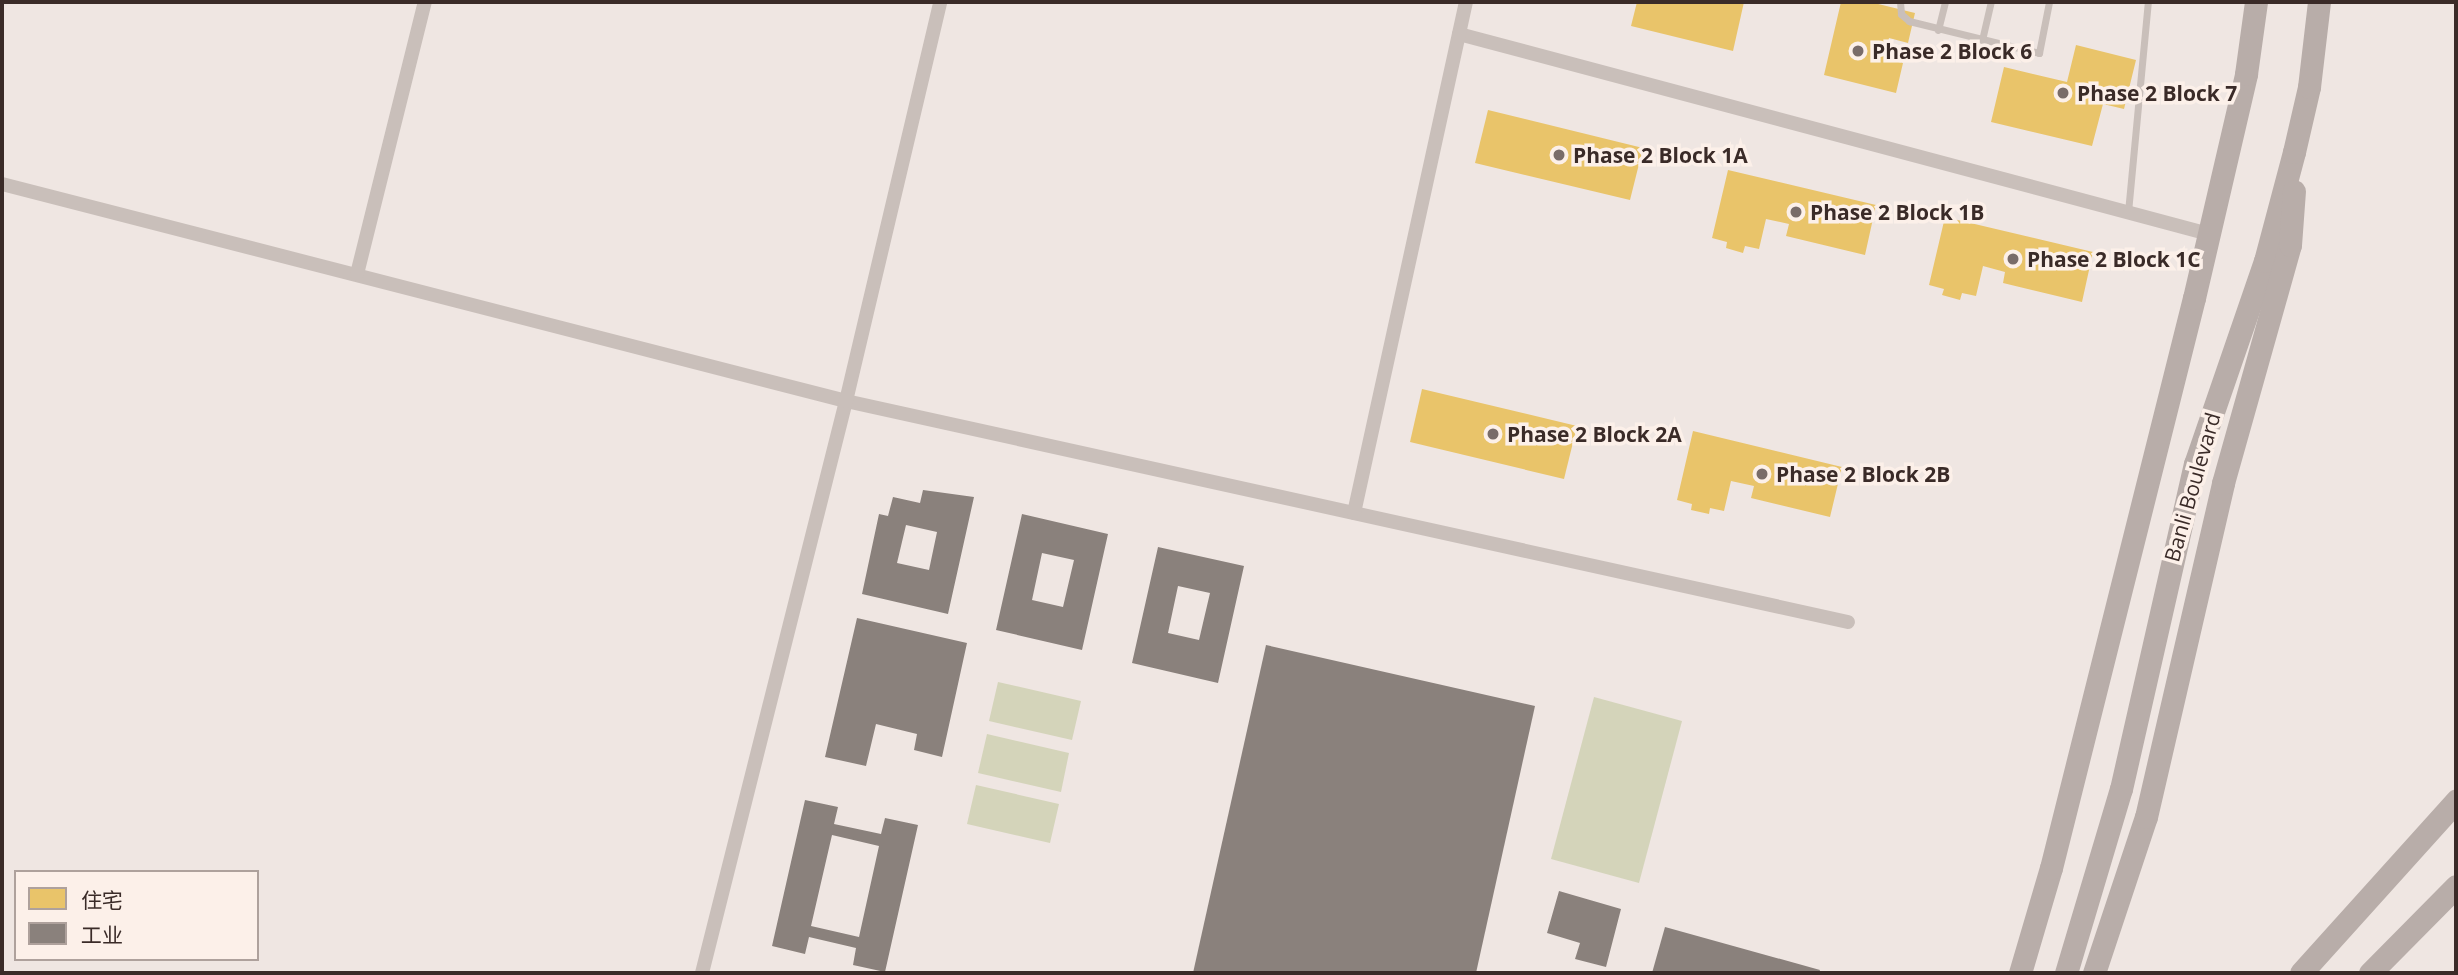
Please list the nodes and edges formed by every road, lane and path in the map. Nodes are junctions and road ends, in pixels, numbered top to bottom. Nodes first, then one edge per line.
1 (425, 2) edge
2 (940, 2) edge
3 (1466, 2) edge
4 (1900, 2) edge
5 (1945, 2) edge
6 (1991, 2) edge
7 (2049, 2) edge
8 (2148, 2) edge
9 (2256, 2) edge
10 (2319, 2) edge
11 (1938, 30) junction
12 (1459, 34) junction
13 (1982, 40) junction
14 (2294, 152) junction
15 (2, 184) edge
16 (2128, 212) junction
17 (2209, 234) junction
18 (357, 274) junction
19 (846, 401) junction
20 (1354, 513) junction
21 (1849, 622) dead end
22 (2456, 801) edge
23 (2456, 886) edge
24 (702, 973) edge
25 (2020, 973) edge
26 (2066, 973) edge
27 (2094, 973) edge
28 (2301, 973) edge
29 (2370, 973) edge

1 - 18 street
2 - 19 street
3 - 12 street
4 - 11 lane
5 - 11 lane
6 - 13 lane
7 - 13 lane
8 - 16 lane
9 - 17 main road, Banli Boulevard
10 - 14 main road, Banli Boulevard
11 - 13 lane
12 - 16 street
12 - 20 street
14 - 26 main road, Banli Boulevard
14 - 27 main road
15 - 18 street
16 - 17 street
17 - 25 main road, Banli Boulevard
18 - 19 street
19 - 20 street
19 - 24 street
20 - 21 street
22 - 28 main road
23 - 29 main road

